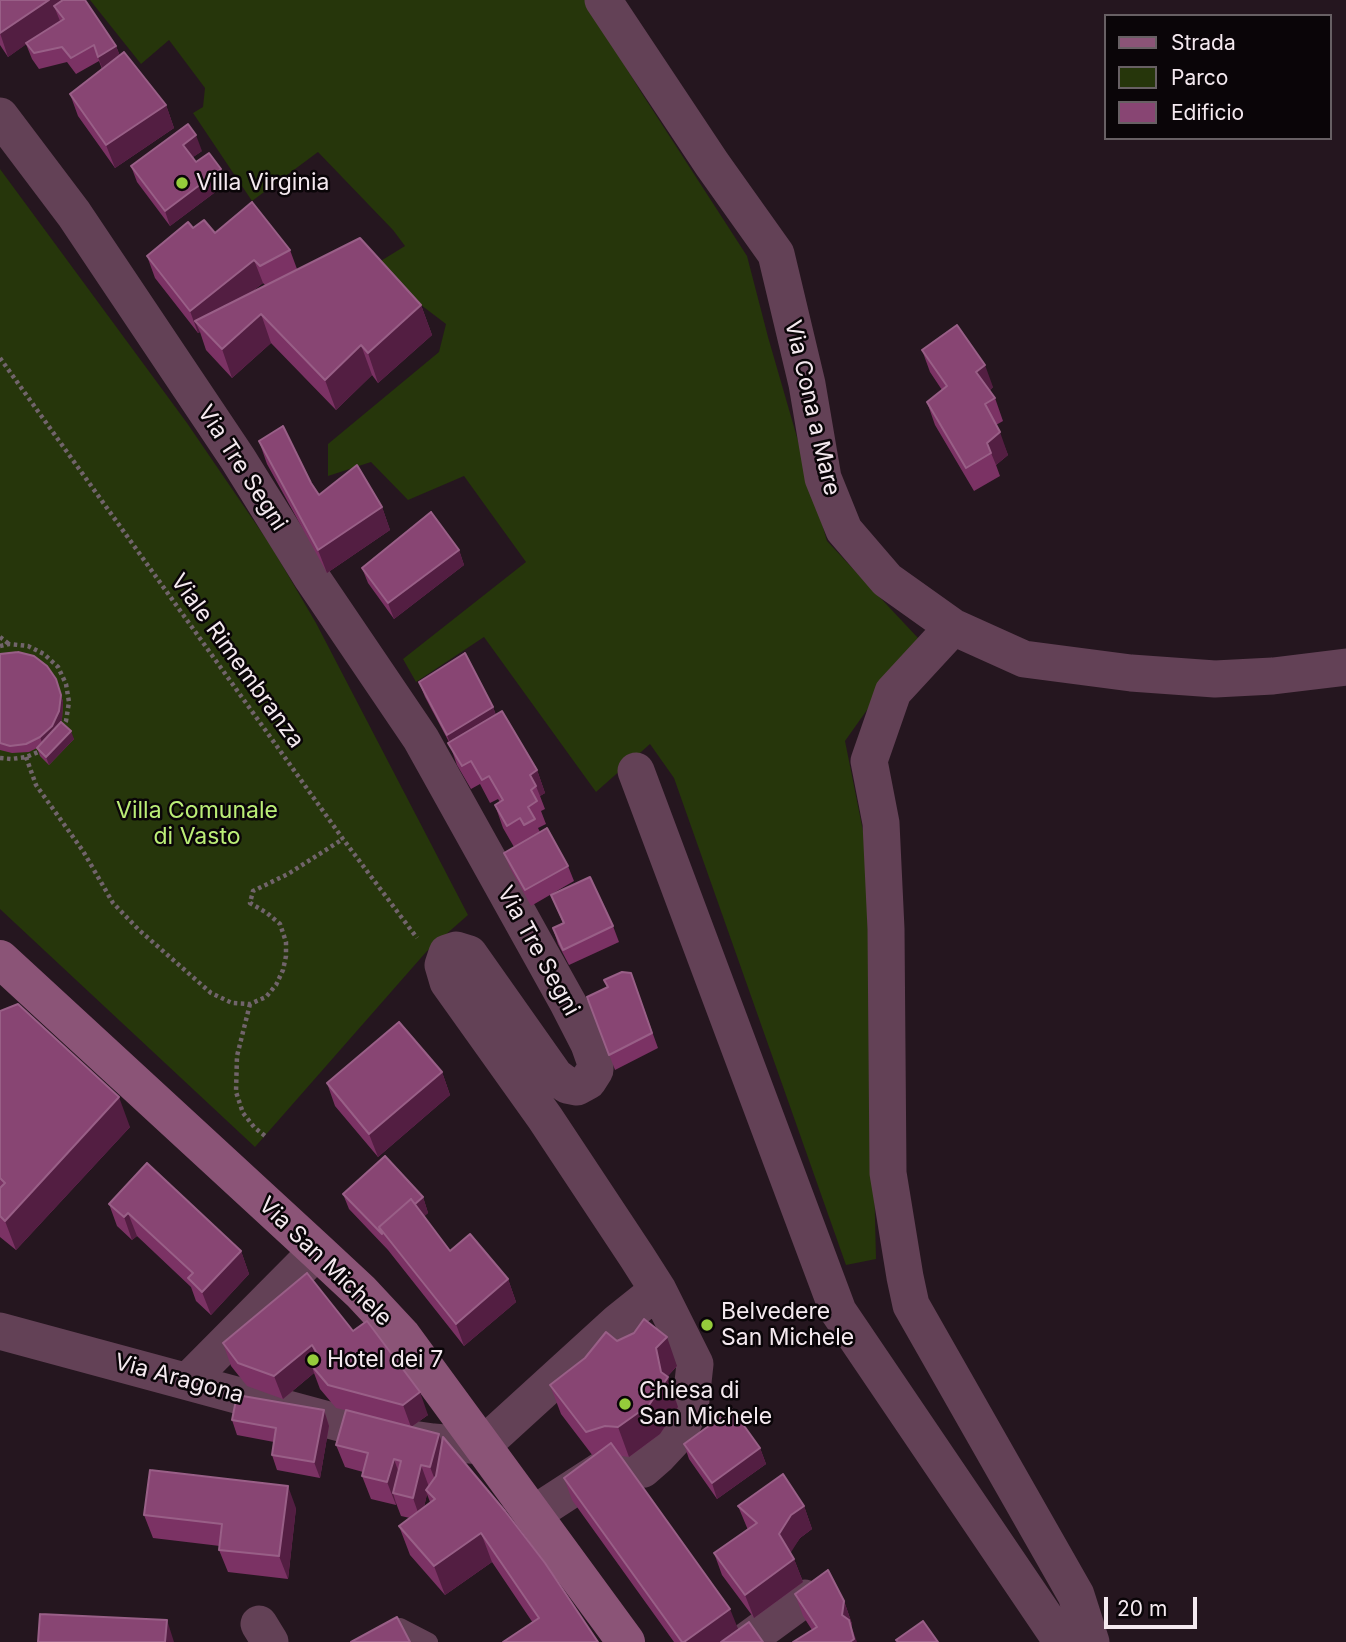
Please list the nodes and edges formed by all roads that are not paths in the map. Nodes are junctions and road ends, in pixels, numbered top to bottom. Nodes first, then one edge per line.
1 (603, 0) edge
2 (0, 116) edge
3 (953, 627) junction
4 (1346, 667) edge
5 (636, 771) dead end
6 (0, 959) edge
7 (317, 1251) junction
8 (658, 1290) junction
9 (0, 1331) edge
10 (188, 1381) junction
11 (482, 1447) junction
12 (532, 1515) junction
13 (805, 1598) edge
14 (373, 1642) edge
15 (429, 1642) edge
16 (626, 1642) edge
17 (745, 1642) edge
18 (1062, 1642) edge
19 (1091, 1642) edge

1 - 3 street, Via Cona a Mare
2 - 8 street, Via Tre Segni
3 - 4 street, Via Cona a Mare
3 - 19 street
5 - 18 street
6 - 7 street, Via San Michele
7 - 10 street
7 - 11 street, Via San Michele
8 - 11 street
8 - 12 street
9 - 10 street, Via Aragona
10 - 11 street, Via Aragona
11 - 12 street, Via San Michele
12 - 16 street, Via San Michele
13 - 17 street
14 - 15 lane

